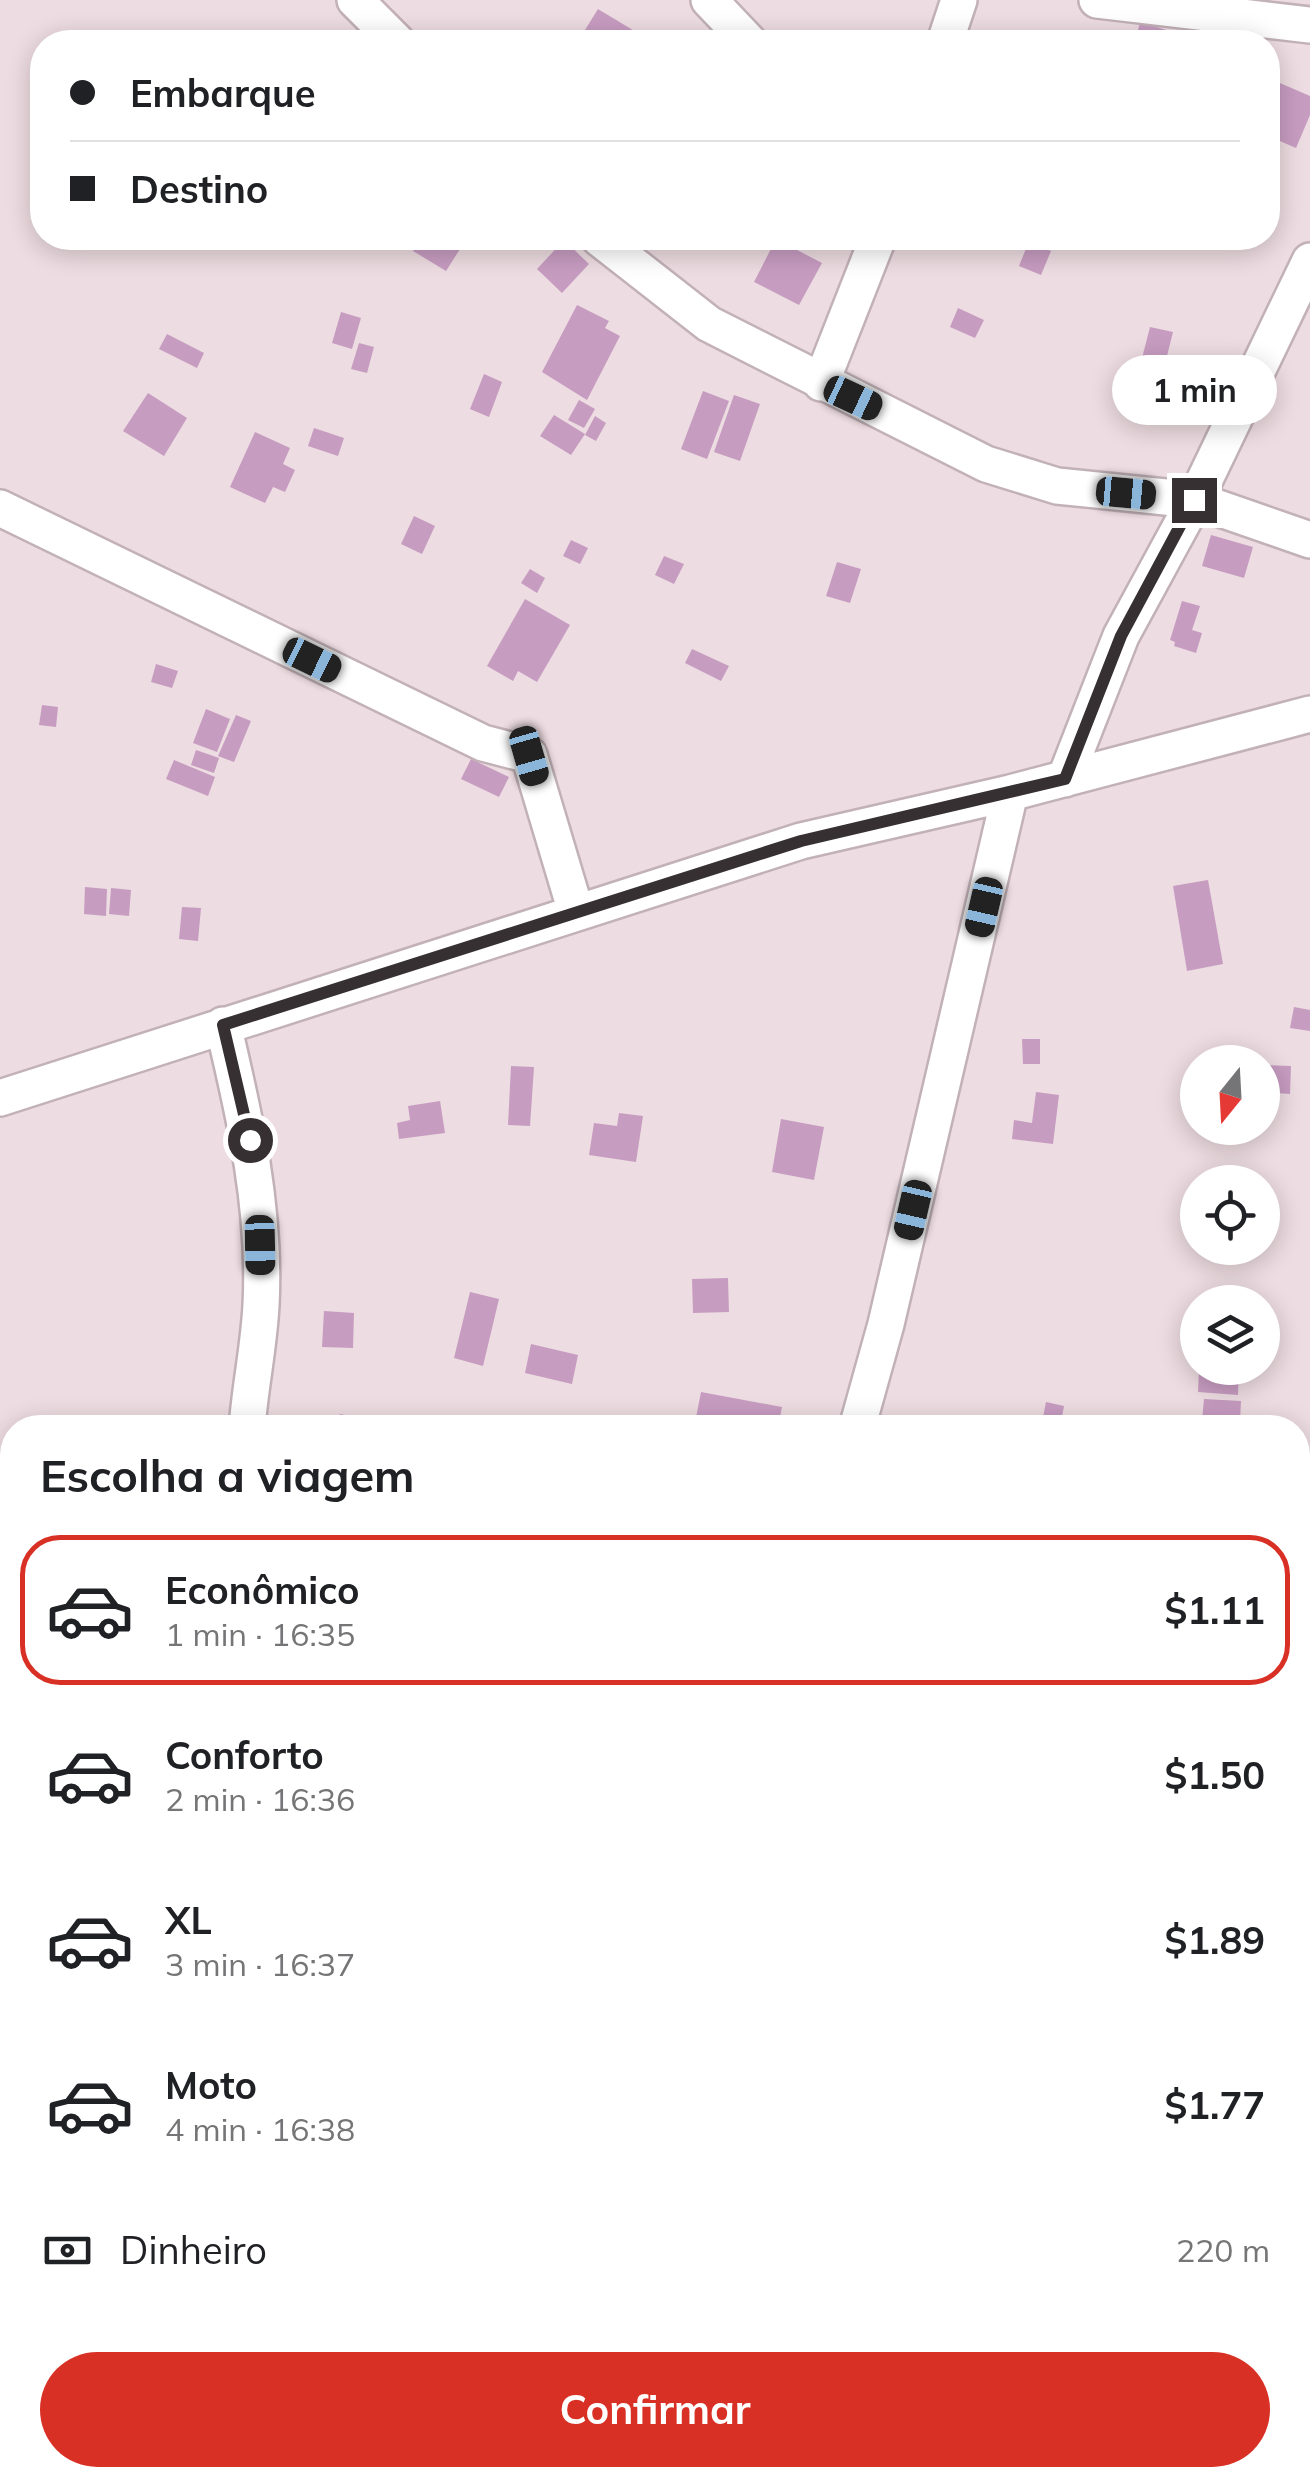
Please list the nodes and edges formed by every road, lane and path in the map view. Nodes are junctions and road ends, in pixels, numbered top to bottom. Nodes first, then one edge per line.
1 (355, 0) edge
2 (710, 0) edge
3 (959, 0) edge
4 (1097, 0) edge
5 (1310, 25) edge
6 (385, 30) edge
7 (738, 30) edge
8 (949, 30) edge
9 (614, 250) edge
10 (873, 250) edge
11 (1310, 261) edge
12 (821, 383) junction
13 (1194, 500) junction
14 (0, 508) edge
15 (1310, 540) edge
16 (1310, 714) edge
17 (1065, 779) junction
18 (1010, 793) junction
19 (576, 912) junction
20 (223, 1025) junction
21 (0, 1098) edge
22 (248, 1415) edge
23 (861, 1415) edge

1 - 6 street
2 - 7 street
3 - 8 street
4 - 5 street
9 - 12 street
10 - 12 street
11 - 13 street
12 - 13 street
13 - 15 street
13 - 17 street
14 - 19 street
16 - 17 street
17 - 18 street
18 - 19 street
18 - 23 street
19 - 20 street
20 - 21 street
20 - 22 street

